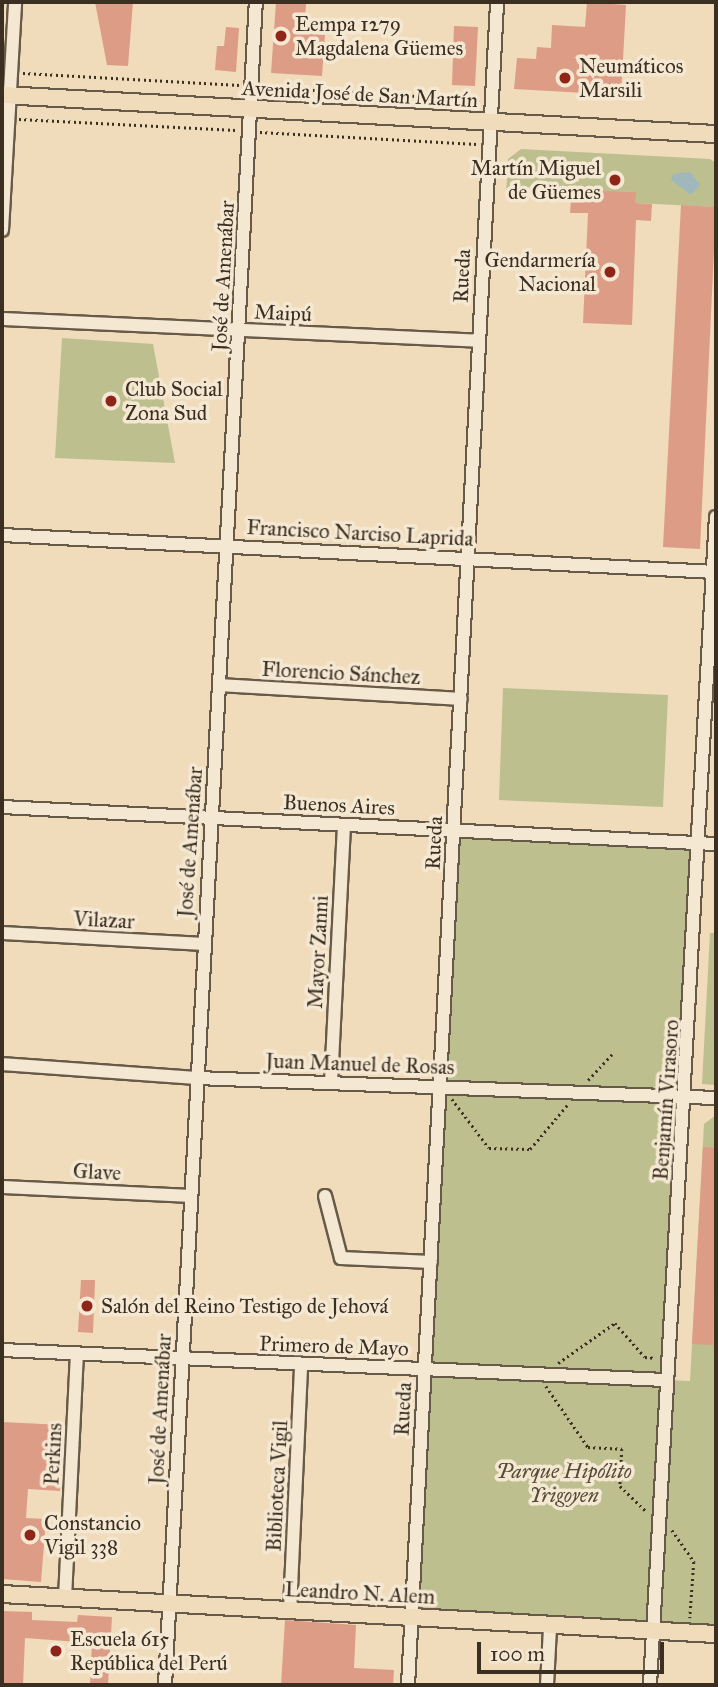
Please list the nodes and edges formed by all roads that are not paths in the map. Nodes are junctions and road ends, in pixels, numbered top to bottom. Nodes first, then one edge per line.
1 (15, 2) edge
2 (256, 2) edge
3 (497, 2) edge
4 (6, 95) edge
5 (251, 108) junction
6 (491, 122) junction
7 (716, 134) edge
8 (2, 230) edge
9 (2, 319) edge
10 (240, 330) junction
11 (478, 341) junction
12 (716, 517) edge
13 (2, 535) edge
14 (228, 545) junction
15 (466, 559) junction
16 (715, 572) edge
17 (220, 685) junction
18 (461, 699) junction
19 (2, 807) edge
20 (211, 818) junction
21 (344, 825) junction
22 (454, 831) junction
23 (699, 843) junction
24 (716, 844) edge
25 (2, 933) edge
26 (203, 944) junction
27 (2, 1064) edge
28 (197, 1077) junction
29 (331, 1082) junction
30 (442, 1087) junction
31 (687, 1096) junction
32 (716, 1098) edge
33 (2, 1187) edge
34 (191, 1196) junction
35 (326, 1196) dead end
36 (431, 1262) junction
37 (2, 1350) edge
38 (77, 1354) junction
39 (181, 1359) junction
40 (302, 1364) junction
41 (425, 1369) junction
42 (665, 1380) junction
43 (2, 1594) edge
44 (65, 1598) junction
45 (169, 1604) junction
46 (290, 1610) junction
47 (413, 1617) junction
48 (550, 1627) junction
49 (653, 1631) junction
50 (716, 1634) edge
51 (165, 1685) edge
52 (408, 1685) edge
53 (547, 1685) edge
54 (650, 1685) edge

1 - 4 street
2 - 5 street, José de Amenábar
3 - 6 street, Rueda
4 - 5 main road, Avenida José de San Martín
4 - 8 street
5 - 6 main road, Avenida José de San Martín
5 - 10 street, José de Amenábar
6 - 7 main road, Avenida José de San Martín
6 - 11 street, Rueda
9 - 10 street, Maipú
10 - 11 street, Maipú
10 - 14 street, José de Amenábar
11 - 15 street, Rueda
12 - 16 street, Benjamín Virasoro
13 - 14 street, Francisco Narciso Laprida
14 - 15 street, Francisco Narciso Laprida
14 - 17 street, José de Amenábar
15 - 16 street, Francisco Narciso Laprida
15 - 18 street, Rueda
16 - 23 street, Benjamín Virasoro
17 - 18 street, Florencio Sánchez
17 - 20 street, José de Amenábar
18 - 22 street, Rueda
19 - 20 street, Buenos Aires
20 - 21 street, Buenos Aires
20 - 26 street, José de Amenábar
21 - 22 street, Buenos Aires
21 - 29 street, Mayor Zanni
22 - 23 street, Buenos Aires
22 - 30 street, Rueda
23 - 24 street, Buenos Aires
23 - 31 street, Benjamín Virasoro
25 - 26 street, Vilazar
26 - 28 street, José de Amenábar
27 - 28 street, Juan Manuel de Rosas
28 - 29 street, Juan Manuel de Rosas
28 - 34 street, José de Amenábar
29 - 30 street, Juan Manuel de Rosas
30 - 31 street, Juan Manuel de Rosas
30 - 36 street, Rueda
31 - 32 street, Juan Manuel de Rosas
31 - 42 street, Benjamín Virasoro
33 - 34 street, Glave
34 - 39 street, José de Amenábar
35 - 36 street
36 - 41 street, Rueda
37 - 38 street, Primero de Mayo
38 - 39 street, Primero de Mayo
38 - 44 street, Perkins
39 - 40 street, Primero de Mayo
39 - 45 street, José de Amenábar
40 - 41 street, Primero de Mayo
40 - 46 street, Biblioteca Vigil
41 - 42 street, Primero de Mayo
41 - 47 street, Rueda
42 - 49 street, Benjamín Virasoro
43 - 44 main road, Leandro N. Alem
44 - 45 main road, Leandro N. Alem
45 - 46 main road, Leandro N. Alem
45 - 51 street, José de Amenábar
46 - 47 main road, Leandro N. Alem
47 - 48 main road, Leandro N. Alem
47 - 52 street, Rueda
48 - 49 main road, Leandro N. Alem
48 - 53 street
49 - 50 main road, Leandro N. Alem
49 - 54 street, Benjamín Virasoro

